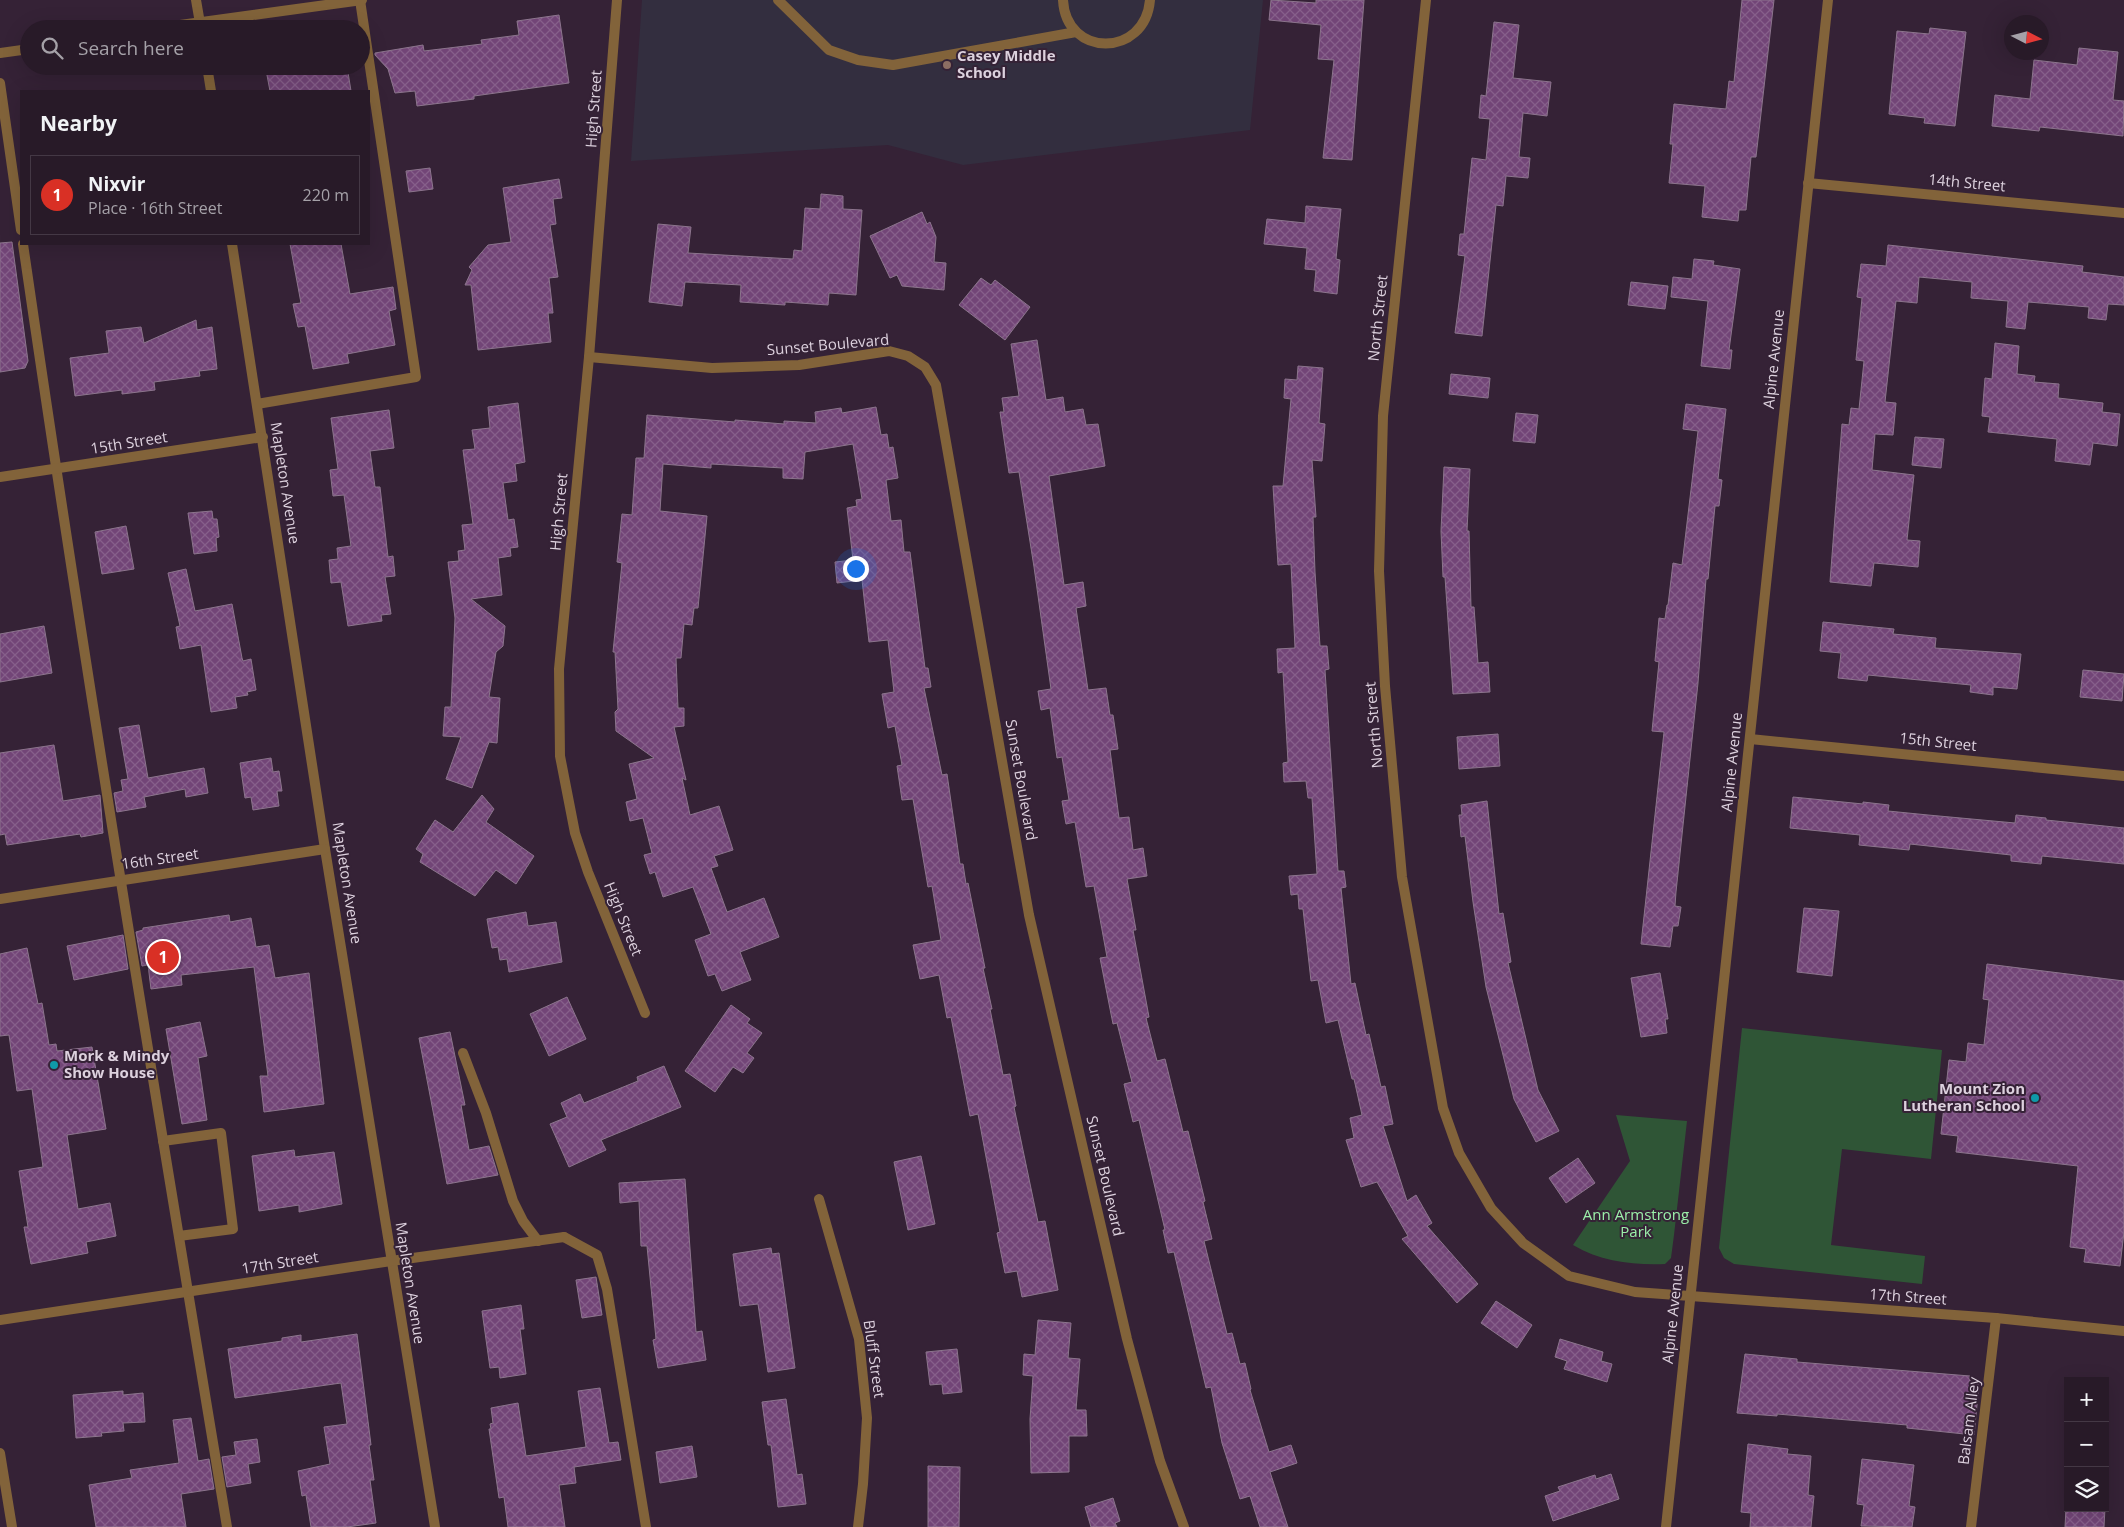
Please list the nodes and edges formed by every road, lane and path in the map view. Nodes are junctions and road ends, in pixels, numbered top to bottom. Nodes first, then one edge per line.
1 (196, 0) edge
2 (361, 0) edge
3 (617, 0) edge
4 (778, 0) edge
5 (1063, 0) edge
6 (1150, 0) edge
7 (1426, 0) edge
8 (1828, 0) edge
9 (199, 20) edge
10 (232, 20) edge
11 (364, 20) edge
12 (1076, 32) junction
13 (20, 51) edge
14 (0, 54) edge
15 (370, 62) edge
16 (208, 75) edge
17 (0, 83) edge
18 (211, 90) edge
19 (1808, 183) junction
20 (2124, 213) edge
21 (20, 223) edge
22 (23, 245) edge
23 (232, 245) edge
24 (589, 358) junction
25 (257, 404) junction
26 (263, 436) junction
27 (56, 470) junction
28 (0, 477) edge
29 (1750, 739) junction
30 (2124, 776) edge
31 (326, 849) junction
32 (120, 880) junction
33 (0, 899) edge
34 (645, 1013) dead end
35 (463, 1053) dead end
36 (163, 1141) junction
37 (819, 1199) dead end
38 (179, 1236) junction
39 (538, 1241) junction
40 (391, 1261) junction
41 (188, 1292) junction
42 (1689, 1296) junction
43 (1996, 1318) junction
44 (0, 1320) edge
45 (2124, 1331) edge
46 (0, 1453) edge
47 (12, 1527) edge
48 (227, 1527) edge
49 (435, 1527) edge
50 (646, 1527) edge
51 (858, 1527) edge
52 (1184, 1527) edge
53 (1666, 1527) edge
54 (1971, 1527) edge

1 - 9 street
2 - 10 street
2 - 11 street
3 - 24 street, High Street
4 - 12 street
5 - 12 street
6 - 12 street
7 - 42 street, North Street
8 - 19 street, Alpine Avenue
13 - 14 street
15 - 25 street
16 - 18 street
17 - 21 street
19 - 20 street, 14th Street
19 - 29 street, Alpine Avenue
22 - 27 street
23 - 25 street, Mapleton Avenue
24 - 34 street, High Street
24 - 52 street, Sunset Boulevard
25 - 26 street, Mapleton Avenue
26 - 27 street, 15th Street
26 - 31 street, Mapleton Avenue
27 - 28 street, 15th Street
27 - 32 street
29 - 30 street, 15th Street
29 - 42 street, Alpine Avenue
31 - 32 street, 16th Street
31 - 40 street, Mapleton Avenue
32 - 33 street, 16th Street
32 - 36 street
35 - 39 street
36 - 38 street
36 - 38 street
37 - 51 street, Bluff Street
38 - 41 street
39 - 40 street, 17th Street
39 - 50 street, 17th Street
40 - 41 street, 17th Street
40 - 49 street, Mapleton Avenue
41 - 44 street, 17th Street
41 - 48 street
42 - 43 street, 17th Street
42 - 53 street, Alpine Avenue
43 - 45 street, 17th Street
43 - 54 street, Balsam Alley
46 - 47 street

